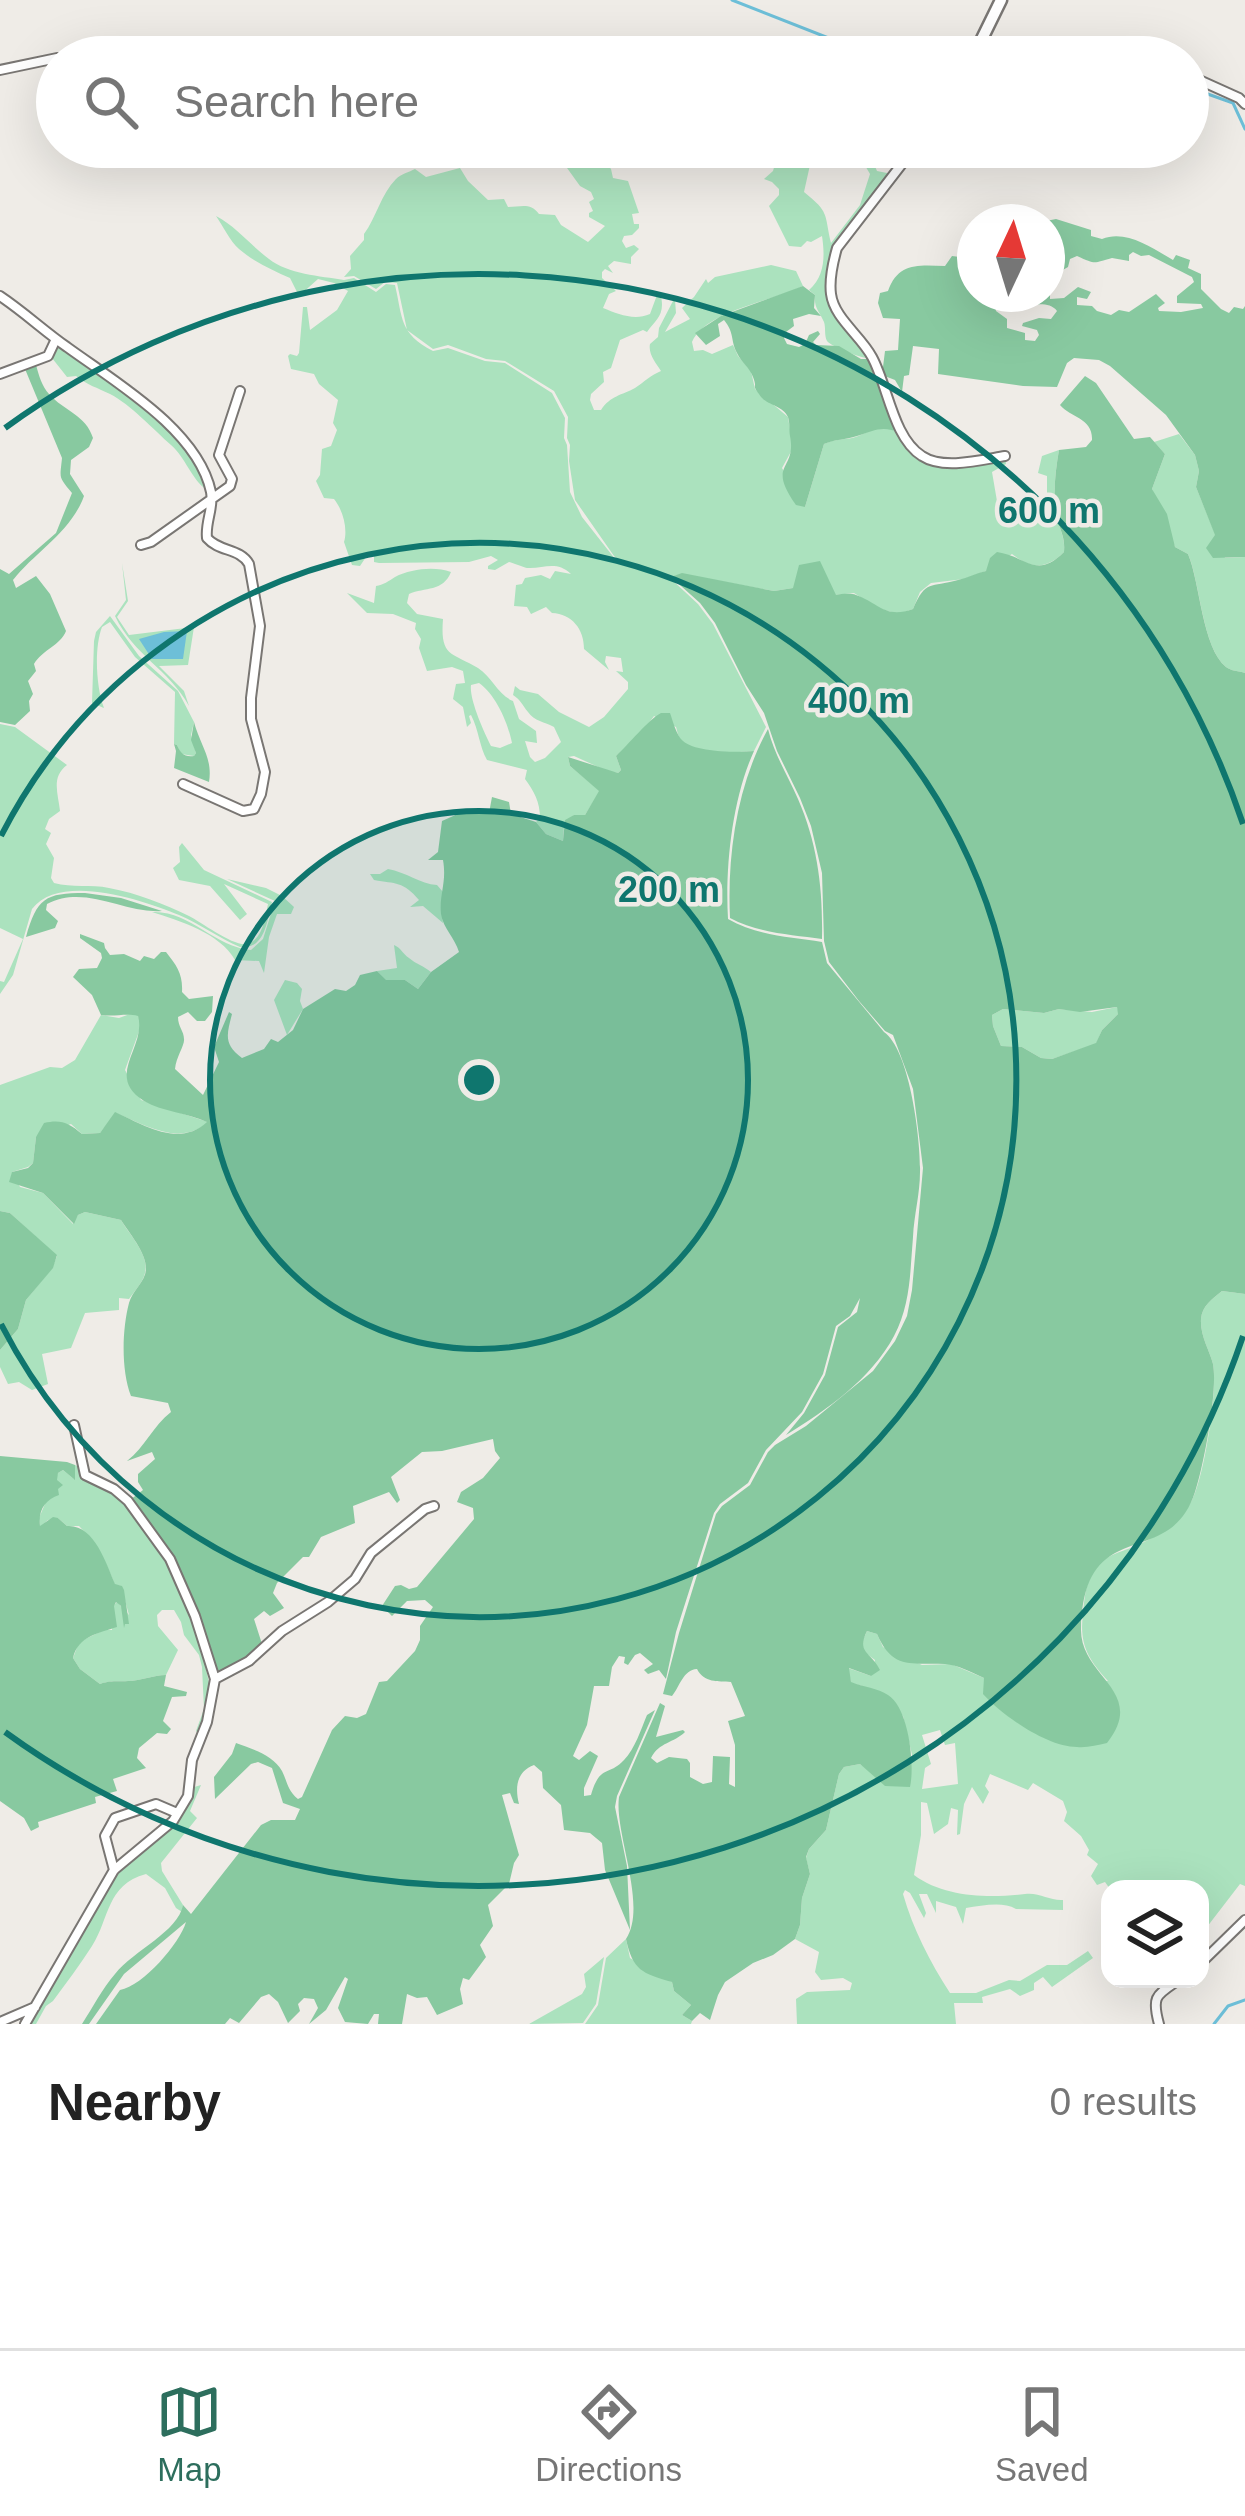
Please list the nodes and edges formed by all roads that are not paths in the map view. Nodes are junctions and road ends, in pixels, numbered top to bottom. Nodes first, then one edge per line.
1 (1001, 0) edge
2 (984, 36) edge
3 (36, 62) edge
4 (0, 70) edge
5 (1209, 84) edge
6 (1245, 104) edge
7 (899, 168) edge
8 (0, 296) edge
9 (56, 339) junction
10 (0, 374) edge
11 (240, 392) dead end
12 (1005, 456) dead end
13 (212, 500) junction
14 (141, 545) dead end
15 (183, 784) dead end
16 (74, 1425) dead end
17 (434, 1506) dead end
18 (215, 1679) junction
19 (177, 1813) junction
20 (114, 1870) junction
21 (1245, 1920) edge
22 (1209, 1955) edge
23 (1169, 1988) edge
24 (34, 2007) junction
25 (0, 2022) edge
26 (25, 2024) edge
27 (1159, 2024) edge

1 - 2 street
3 - 4 street
5 - 6 street
7 - 12 street
8 - 9 street
9 - 10 street
9 - 13 street
11 - 13 street
13 - 14 street
13 - 15 street
16 - 18 street
17 - 18 street
18 - 19 street
19 - 20 street
19 - 20 street
20 - 24 street
21 - 22 street
23 - 27 street
24 - 25 street
24 - 26 street

